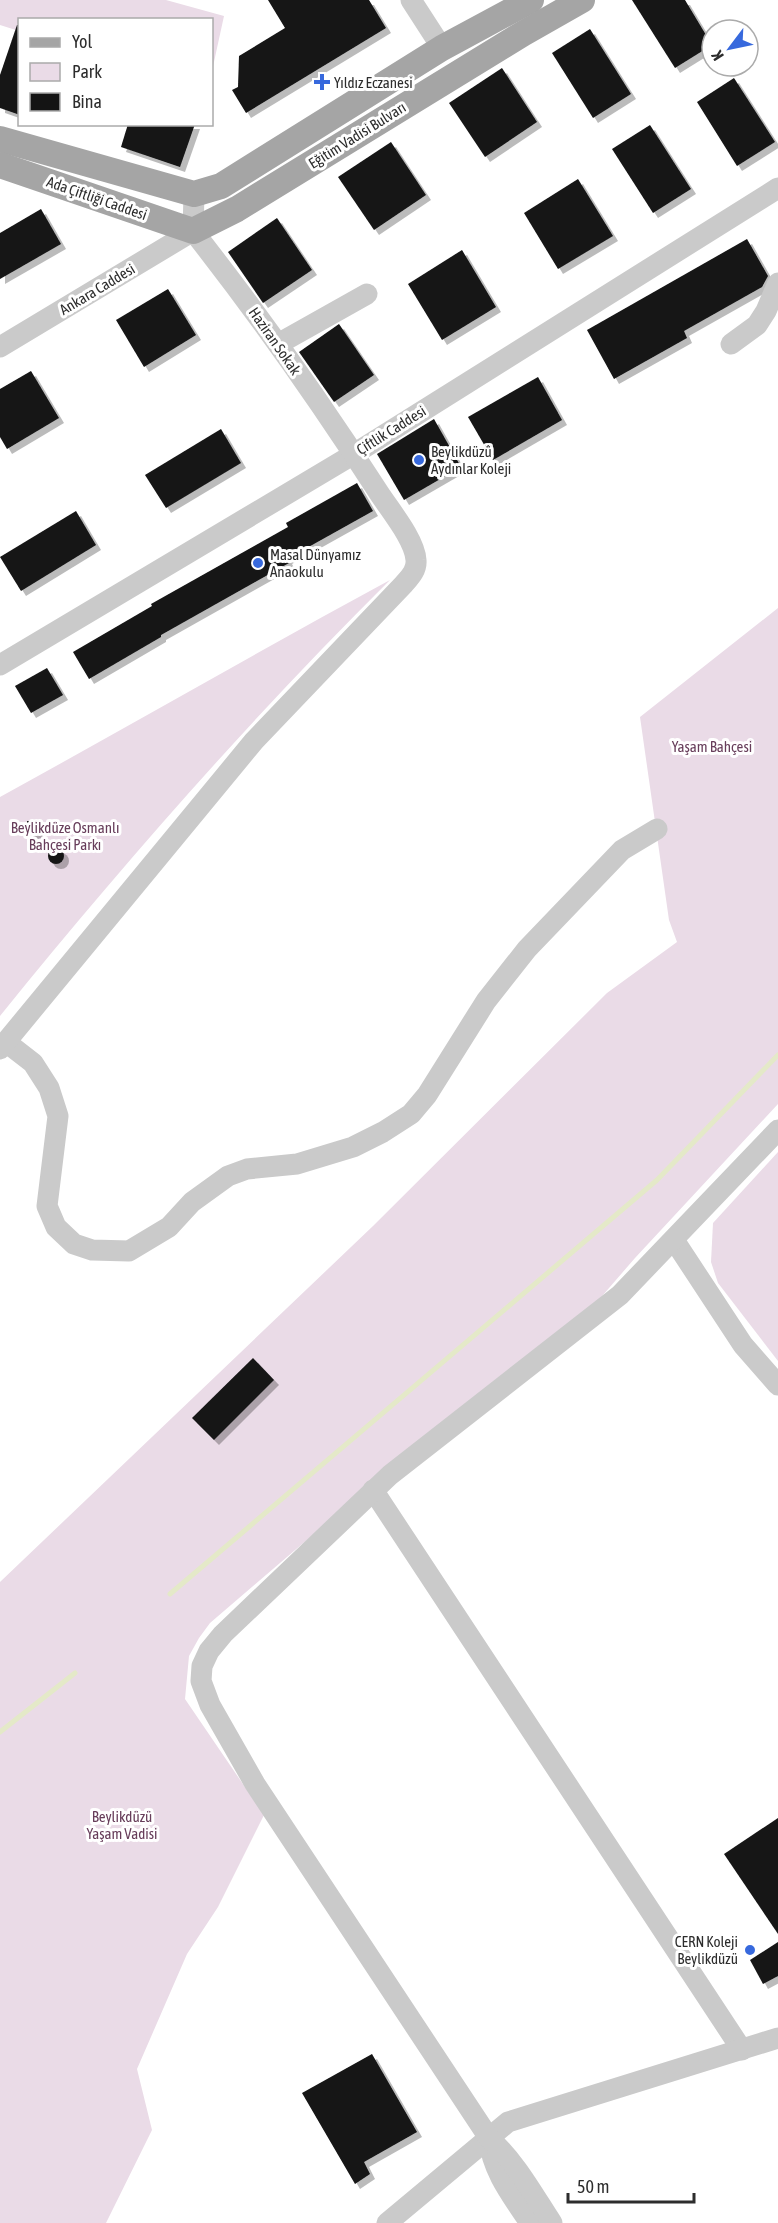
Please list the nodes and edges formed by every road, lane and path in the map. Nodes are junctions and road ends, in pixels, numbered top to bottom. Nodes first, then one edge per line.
1 (411, 0) edge
2 (531, 0) edge
3 (582, 0) edge
4 (442, 48) junction
5 (0, 139) edge
6 (0, 165) edge
7 (194, 194) junction
8 (777, 197) edge
9 (193, 231) junction
10 (778, 283) edge
11 (366, 294) dead end
12 (278, 344) junction
13 (731, 344) dead end
14 (0, 347) edge
15 (354, 454) junction
16 (0, 665) edge
17 (657, 829) dead end
18 (3, 1046) edge
19 (778, 1130) edge
20 (674, 1240) junction
21 (778, 1385) edge
22 (373, 1490) junction
23 (778, 2038) edge
24 (742, 2050) junction
25 (489, 2138) junction
26 (387, 2223) edge
27 (530, 2223) edge
28 (552, 2223) edge

1 - 4 street
2 - 4 main road, Eğitim Vadisi Bulvarı
3 - 9 main road, Eğitim Vadisi Bulvarı
4 - 7 main road, Eğitim Vadisi Bulvarı
5 - 7 main road, Ada Çiftliği Caddesi
6 - 9 main road, Ada Çiftliği Caddesi
7 - 9 street
8 - 15 street, Çiftlik Caddesi
9 - 12 street, Haziran Sokak
9 - 14 street, Ankara Caddesi
10 - 13 street
11 - 12 street
12 - 15 street, Haziran Sokak
15 - 16 street, Çiftlik Caddesi
15 - 18 street, Haziran Sokak
17 - 18 street
19 - 20 street
20 - 21 street
20 - 22 street
22 - 24 street
22 - 25 street
23 - 24 street
24 - 25 street
25 - 26 street
25 - 27 street
25 - 28 street

